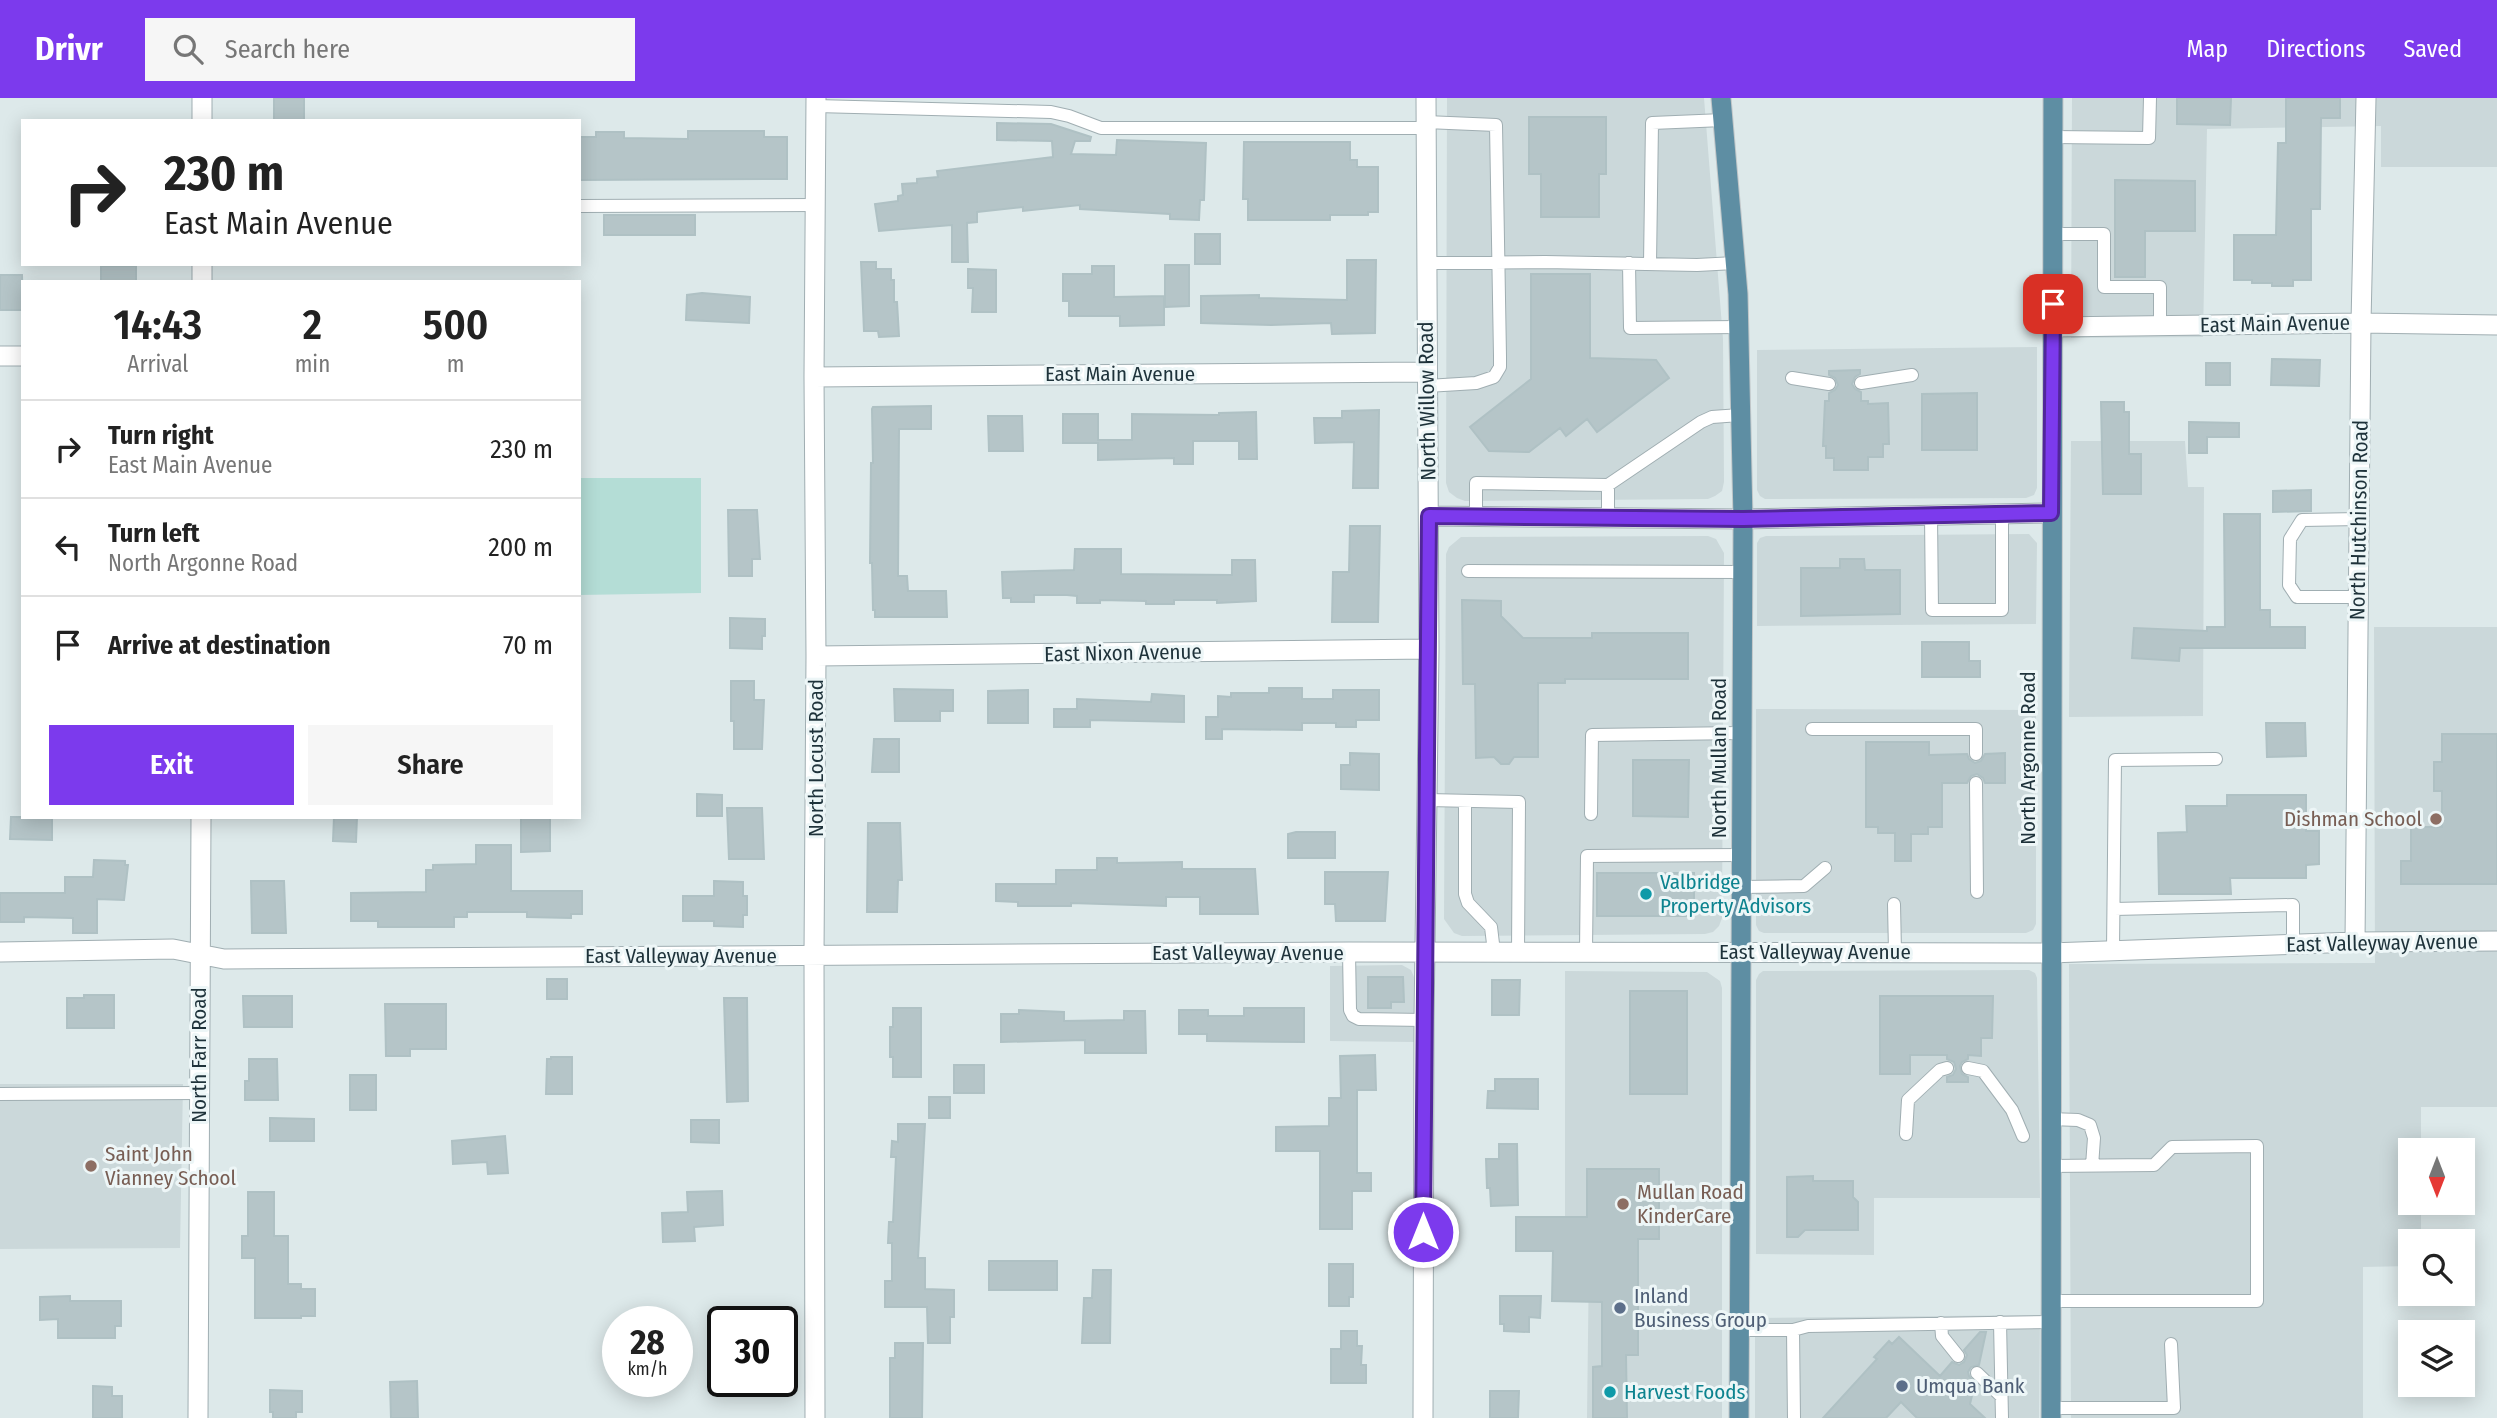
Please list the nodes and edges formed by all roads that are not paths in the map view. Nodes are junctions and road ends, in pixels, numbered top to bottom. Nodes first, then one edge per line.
1 (202, 98) edge
2 (1426, 98) edge
3 (1721, 98) edge
4 (2053, 98) edge
5 (2150, 98) edge
6 (2366, 98) edge
7 (816, 102) edge
8 (202, 119) edge
9 (1723, 120) junction
10 (1426, 125) junction
11 (2053, 137) junction
12 (581, 205) edge
13 (815, 205) junction
14 (2053, 234) junction
15 (1426, 263) junction
16 (1498, 263) junction
17 (1629, 263) junction
18 (1735, 263) junction
19 (1650, 264) junction
20 (2361, 323) junction
21 (2497, 325) edge
22 (2160, 326) junction
23 (1739, 327) junction
24 (2053, 327) junction
25 (0, 356) edge
26 (21, 356) edge
27 (1912, 375) dead end
28 (814, 377) junction
29 (1792, 378) dead end
30 (1427, 379) junction
31 (1861, 383) dead end
32 (1829, 384) dead end
33 (1740, 415) junction
34 (1608, 485) junction
35 (2051, 513) junction
36 (2001, 514) junction
37 (1931, 515) junction
38 (1429, 516) junction
39 (1476, 517) junction
40 (1608, 518) junction
41 (1743, 519) junction
42 (2359, 519) junction
43 (1468, 571) dead end
44 (1742, 572) junction
45 (2358, 597) junction
46 (1429, 649) junction
47 (816, 656) junction
48 (1812, 729) dead end
49 (1741, 733) junction
50 (1976, 754) dead end
51 (2217, 759) dead end
52 (1976, 783) dead end
53 (1428, 800) junction
54 (1465, 801) junction
55 (1591, 814) dead end
56 (201, 819) edge
57 (1741, 855) junction
58 (1825, 868) dead end
59 (1741, 887) junction
60 (1977, 892) dead end
61 (1894, 904) dead end
62 (2114, 909) junction
63 (2497, 941) edge
64 (2355, 942) junction
65 (2293, 944) junction
66 (2113, 950) junction
67 (0, 952) edge
68 (1349, 952) junction
69 (1426, 952) junction
70 (1494, 952) junction
71 (1518, 952) junction
72 (1586, 952) junction
73 (1740, 952) junction
74 (1895, 952) junction
75 (2050, 953) junction
76 (199, 954) junction
77 (814, 955) junction
78 (1424, 1020) junction
79 (1947, 1068) dead end
80 (1968, 1068) dead end
81 (199, 1093) junction
82 (0, 1094) edge
83 (2050, 1119) junction
84 (1906, 1134) dead end
85 (2023, 1136) dead end
86 (2050, 1166) junction
87 (2092, 1166) junction
88 (2050, 1301) junction
89 (2000, 1322) junction
90 (2051, 1322) junction
91 (1941, 1323) junction
92 (1793, 1329) junction
93 (1739, 1330) junction
94 (2171, 1344) dead end
95 (1958, 1356) dead end
96 (1977, 1373) dead end
97 (2001, 1396) junction
98 (2051, 1413) edge
99 (198, 1418) edge
100 (815, 1418) edge
101 (1423, 1418) edge
102 (1739, 1418) edge
103 (1794, 1418) edge
104 (2002, 1418) edge

1 - 8 street
2 - 10 street, North Willow Road
3 - 9 main road, North Mullan Road
4 - 11 main road, North Argonne Road
5 - 11 lane
6 - 20 street, North Hutchinson Road
7 - 10 lane
7 - 13 street, North Locust Road
9 - 18 main road, North Mullan Road
9 - 19 lane
10 - 15 street, North Willow Road
10 - 16 lane
11 - 14 main road, North Argonne Road
12 - 13 lane
13 - 28 street, North Locust Road
14 - 22 lane
14 - 24 main road, North Argonne Road
15 - 16 lane
15 - 30 street, North Willow Road
16 - 17 lane
16 - 30 lane
17 - 19 lane
17 - 23 lane
18 - 19 lane
18 - 23 main road, North Mullan Road
20 - 21 street, East Main Avenue
20 - 22 street, East Main Avenue
20 - 42 street, North Hutchinson Road
22 - 24 street, East Main Avenue
23 - 33 main road, North Mullan Road
24 - 35 main road, North Argonne Road
25 - 26 street
27 - 31 lane
28 - 30 street, East Main Avenue
28 - 47 street, North Locust Road
29 - 32 lane
30 - 38 street, North Willow Road
33 - 34 lane
33 - 41 main road, North Mullan Road
34 - 39 lane
34 - 40 lane
35 - 36 street
35 - 75 main road, North Argonne Road
36 - 37 street
36 - 37 lane
37 - 41 street
38 - 39 street
38 - 46 street, North Willow Road
39 - 40 street
40 - 41 street
41 - 44 main road, North Mullan Road
42 - 45 street, North Hutchinson Road
42 - 45 lane
43 - 44 lane
44 - 49 main road, North Mullan Road
45 - 64 street, North Hutchinson Road
46 - 47 street, East Nixon Avenue
46 - 53 street, North Willow Road
47 - 77 street, North Locust Road
48 - 50 lane
49 - 55 lane
49 - 57 main road, North Mullan Road
51 - 62 lane
52 - 60 lane
53 - 54 lane
53 - 69 street, North Willow Road
54 - 70 lane
54 - 71 lane
56 - 76 street, North Farr Road
57 - 59 main road, North Mullan Road
57 - 72 lane
58 - 59 lane
59 - 73 main road, North Mullan Road
61 - 74 lane
62 - 65 lane
62 - 66 lane
63 - 64 street, East Valleyway Avenue
64 - 65 street, East Valleyway Avenue
65 - 66 street, East Valleyway Avenue
66 - 75 street, East Valleyway Avenue
67 - 76 street, East Valleyway Avenue
68 - 69 street, East Valleyway Avenue
68 - 77 street, East Valleyway Avenue
68 - 78 lane
69 - 70 street, East Valleyway Avenue
69 - 78 street, North Willow Road
70 - 71 street, East Valleyway Avenue
71 - 72 street, East Valleyway Avenue
72 - 73 street, East Valleyway Avenue
73 - 74 street, East Valleyway Avenue
73 - 93 main road, North Mullan Road
74 - 75 street, East Valleyway Avenue
75 - 83 main road, North Argonne Road
76 - 77 street, East Valleyway Avenue
76 - 81 street, North Farr Road
77 - 100 street, North Locust Road
78 - 101 street, North Willow Road
79 - 84 lane
80 - 85 lane
81 - 82 lane
81 - 99 street, North Farr Road
83 - 86 main road, North Argonne Road
83 - 87 lane
86 - 87 lane
86 - 88 main road, North Argonne Road
87 - 88 lane
88 - 90 main road, North Argonne Road
89 - 90 lane
89 - 91 lane
89 - 97 lane
90 - 98 main road, North Argonne Road
91 - 92 lane
91 - 95 lane
92 - 93 lane
92 - 103 lane
93 - 102 main road, North Mullan Road
94 - 98 lane
96 - 97 lane
97 - 104 lane

